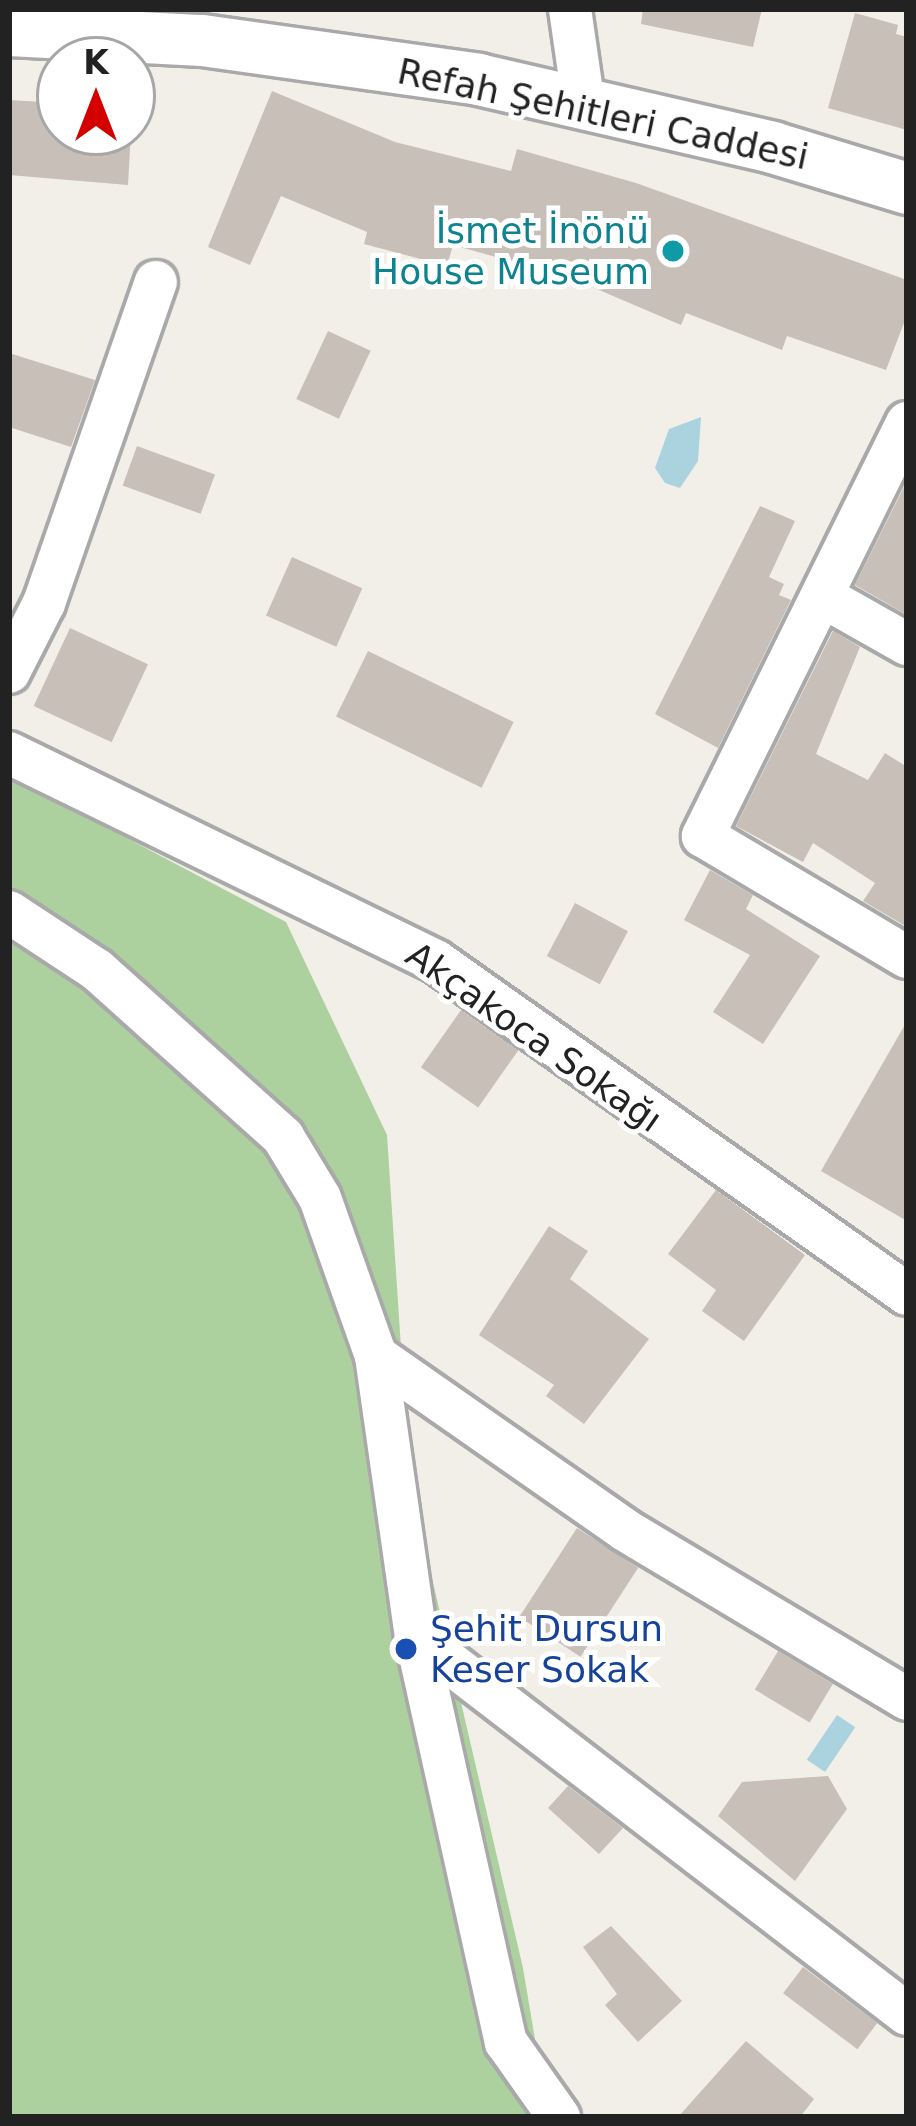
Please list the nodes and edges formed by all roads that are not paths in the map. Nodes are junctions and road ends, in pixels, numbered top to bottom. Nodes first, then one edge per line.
1 (570, 9) edge
2 (96, 21) edge
3 (9, 30) edge
4 (584, 106) junction
5 (907, 188) edge
6 (156, 282) dead end
7 (907, 423) edge
8 (821, 596) junction
9 (907, 644) edge
10 (9, 672) edge
11 (9, 752) edge
12 (9, 911) edge
13 (907, 956) edge
14 (907, 1294) edge
15 (376, 1356) junction
16 (416, 1637) junction
17 (907, 1699) edge
18 (906, 2012) edge
19 (506, 2042) junction
20 (522, 2117) edge
21 (559, 2117) edge

1 - 4 street
2 - 3 street, Refah Şehitleri Caddesi
2 - 4 street, Refah Şehitleri Caddesi
4 - 5 street, Refah Şehitleri Caddesi
6 - 10 street
7 - 8 street
8 - 9 street
8 - 13 street
11 - 14 street, Akçakoca Sokağı
12 - 15 street
15 - 16 street
15 - 17 street
16 - 18 street
16 - 19 street
19 - 20 street
19 - 21 street

